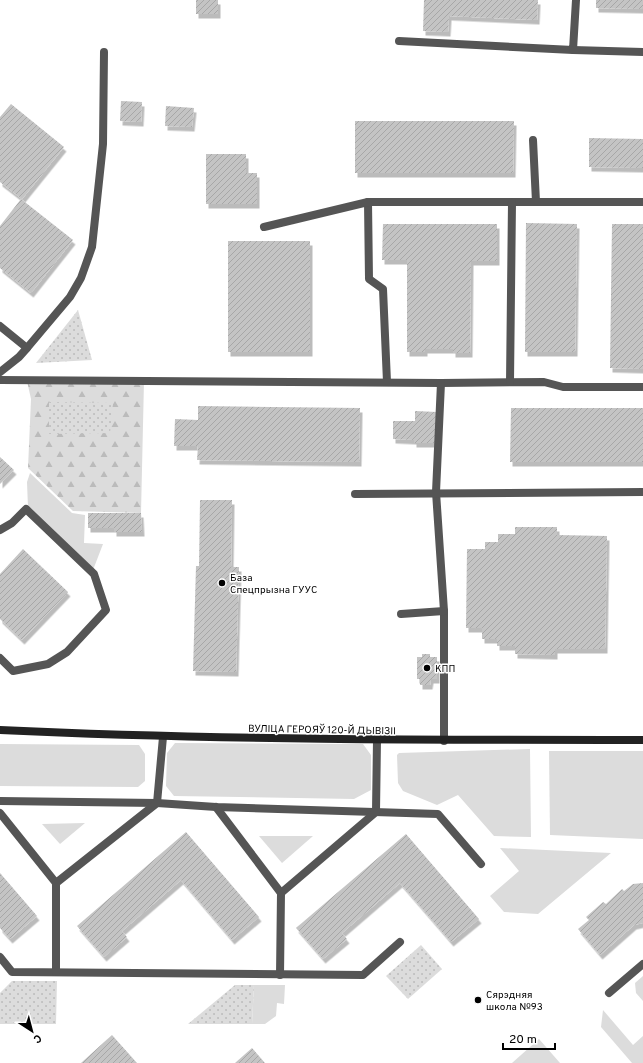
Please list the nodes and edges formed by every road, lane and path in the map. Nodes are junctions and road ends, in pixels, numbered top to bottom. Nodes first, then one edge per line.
1 (576, 0) edge
2 (399, 41) dead end
3 (573, 50) junction
4 (104, 52) dead end
5 (643, 52) edge
6 (533, 140) dead end
7 (368, 202) junction
8 (512, 202) junction
9 (536, 202) junction
10 (643, 202) edge
11 (264, 227) dead end
12 (0, 328) edge
13 (27, 348) junction
14 (0, 372) edge
15 (0, 380) edge
16 (386, 382) junction
17 (510, 382) junction
18 (441, 383) junction
19 (643, 387) edge
20 (436, 492) junction
21 (643, 492) edge
22 (355, 494) dead end
23 (0, 530) edge
24 (444, 611) junction
25 (401, 614) dead end
26 (0, 658) edge
27 (0, 730) edge
28 (163, 737) junction
29 (377, 740) junction
30 (643, 740) edge
31 (444, 741) junction
32 (0, 801) edge
33 (157, 803) junction
34 (216, 807) junction
35 (376, 812) junction
36 (0, 813) edge
37 (481, 864) dead end
38 (56, 883) junction
39 (281, 894) junction
40 (400, 942) dead end
41 (0, 957) edge
42 (643, 964) edge
43 (56, 972) junction
44 (280, 975) junction
45 (609, 993) dead end

1 - 3 lane
2 - 3 lane
3 - 5 lane
4 - 13 lane
6 - 9 lane
7 - 8 lane
7 - 11 lane
7 - 16 lane
8 - 9 lane
8 - 17 lane
9 - 10 lane
12 - 13 lane
13 - 14 lane
15 - 16 lane
16 - 18 lane
17 - 18 lane
17 - 19 lane
18 - 20 lane
20 - 21 lane
20 - 22 lane
20 - 24 lane
23 - 26 lane
24 - 25 lane
24 - 31 lane
27 - 28 street, ВУЛІЦА ГЕРОЯЎ 120-Й ДЫВІЗІІ
28 - 29 street, ВУЛІЦА ГЕРОЯЎ 120-Й ДЫВІЗІІ
28 - 33 lane
29 - 31 street, ВУЛІЦА ГЕРОЯЎ 120-Й ДЫВІЗІІ
29 - 35 lane
30 - 31 street, ВУЛІЦА ГЕРОЯЎ 120-Й ДЫВІЗІІ
32 - 33 lane
33 - 34 lane
33 - 38 lane
34 - 35 lane
34 - 39 lane
35 - 37 lane
35 - 39 lane
36 - 38 lane
38 - 43 lane
39 - 44 lane
40 - 44 lane
41 - 43 lane
42 - 45 lane
43 - 44 lane

